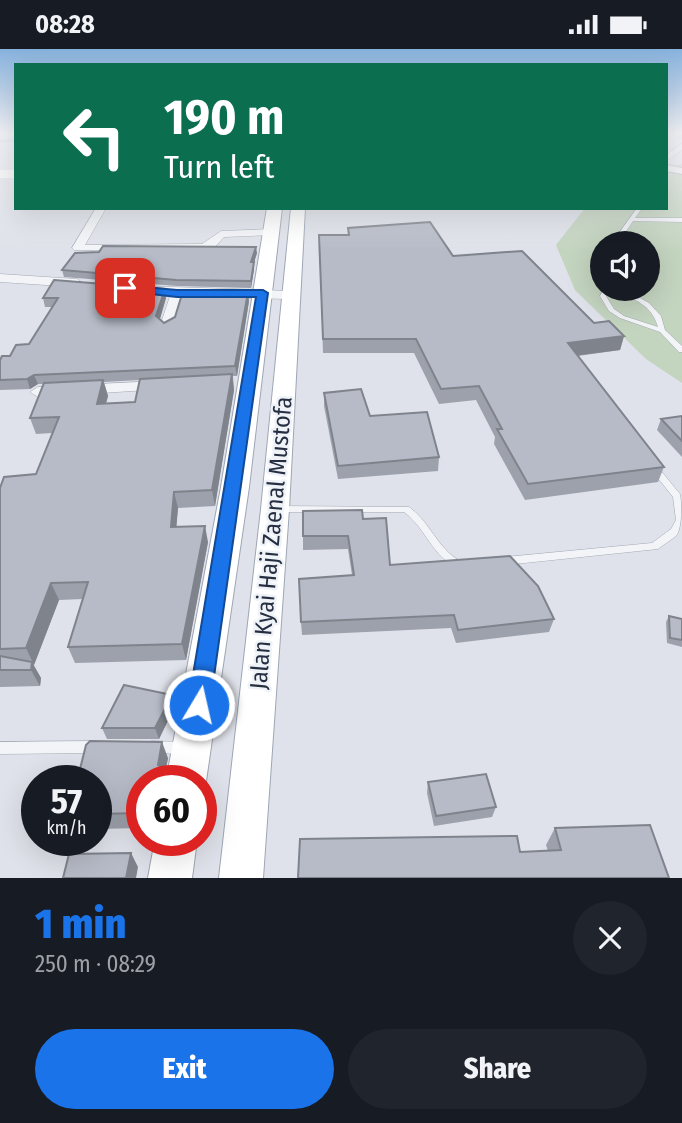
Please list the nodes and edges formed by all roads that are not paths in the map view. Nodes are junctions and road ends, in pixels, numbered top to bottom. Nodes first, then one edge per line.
1 (100, 210) edge
2 (298, 210) edge
3 (639, 210) edge
4 (274, 220) edge
5 (635, 220) junction
6 (682, 220) edge
7 (625, 231) edge
8 (0, 278) edge
9 (88, 284) edge
10 (125, 288) edge
11 (177, 293) junction
12 (277, 294) junction
13 (606, 301) edge
14 (642, 301) edge
15 (167, 326) edge
16 (662, 331) junction
17 (682, 350) edge
18 (169, 386) edge
19 (38, 392) edge
20 (649, 460) edge
21 (235, 487) junction
22 (276, 498) junction
23 (490, 563) edge
24 (476, 564) edge
25 (111, 747) edge
26 (139, 747) edge
27 (0, 748) edge
28 (191, 749) junction
29 (188, 765) edge
30 (173, 856) edge
31 (170, 878) edge
32 (241, 878) edge

1 - 4 street
2 - 12 main road, Jalan Kyai Haji Zaenal Mustofa
3 - 5 lane
4 - 12 main road, Jalan Kyai Haji Zaenal Mustofa
5 - 6 lane
5 - 7 lane
8 - 9 street
10 - 11 street
11 - 12 street
11 - 15 street
12 - 21 main road, Jalan Kyai Haji Zaenal Mustofa
12 - 22 main road, Jalan Kyai Haji Zaenal Mustofa
13 - 16 lane
14 - 16 lane
16 - 17 lane
18 - 19 street
20 - 23 lane
21 - 22 main road
21 - 28 main road, Jalan Kyai Haji Zaenal Mustofa
22 - 24 lane
22 - 32 main road, Jalan Kyai Haji Zaenal Mustofa
25 - 27 lane
26 - 28 lane
28 - 29 main road, Jalan Kyai Haji Zaenal Mustofa
30 - 31 main road

